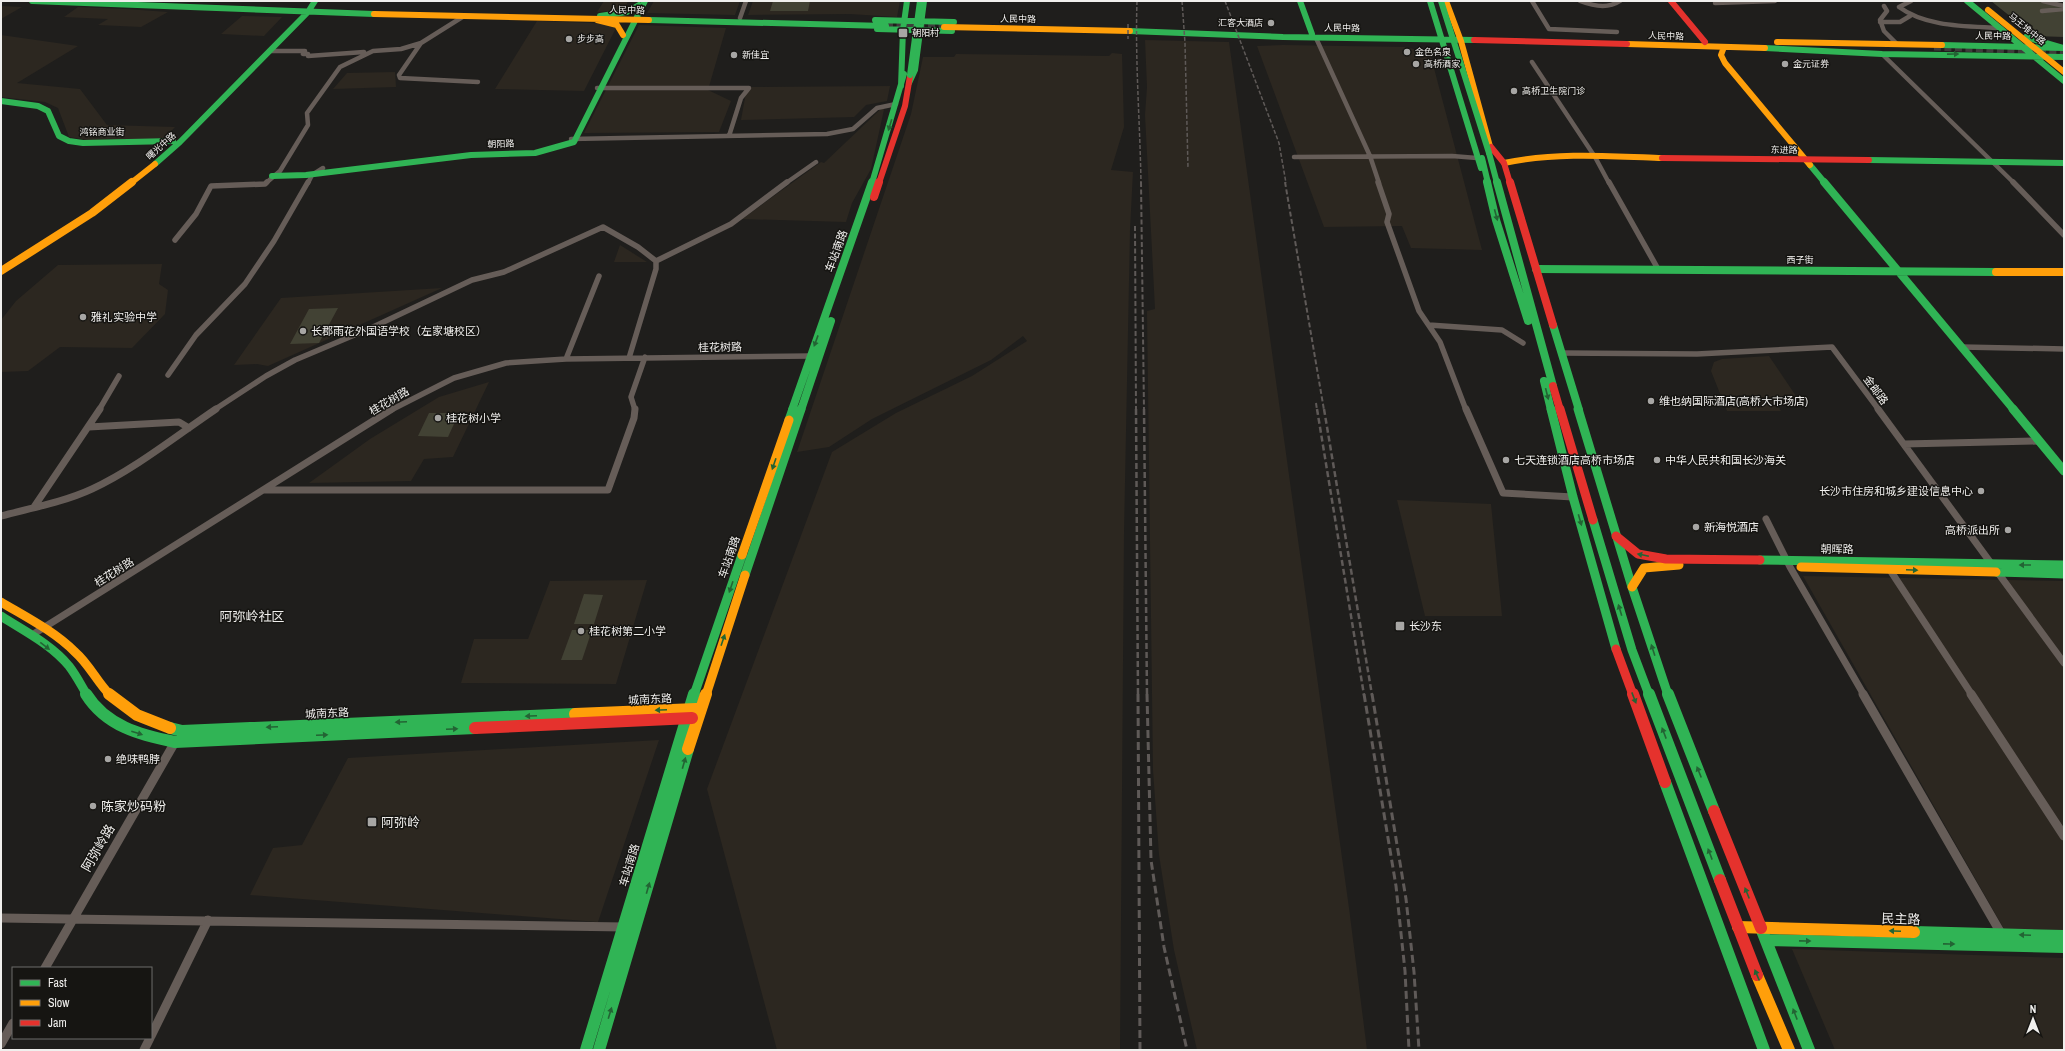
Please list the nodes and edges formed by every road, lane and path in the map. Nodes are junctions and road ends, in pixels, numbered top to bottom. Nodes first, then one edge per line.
1 (32, 1) edge
2 (128, 1) edge
3 (746, 1) edge
4 (907, 1) edge
5 (914, 1) edge
6 (920, 1) edge
7 (924, 1) edge
8 (1300, 1) edge
9 (1430, 1) edge
10 (1436, 1) edge
11 (1441, 1) edge
12 (1446, 1) edge
13 (1532, 1) edge
14 (1580, 1) edge
15 (1620, 1) edge
16 (1671, 1) edge
17 (1775, 1) edge
18 (1912, 1) edge
19 (1967, 1) edge
20 (1977, 1) edge
21 (2042, 1) edge
22 (641, 2) edge
23 (1737, 2) edge
24 (1715, 4) dead end
25 (1884, 6) dead end
26 (308, 7) edge
27 (2064, 7) edge
28 (2042, 11) dead end
29 (464, 16) junction
30 (1910, 16) junction
31 (597, 18) junction
32 (740, 18) junction
33 (634, 19) junction
34 (904, 20) junction
35 (716, 21) junction
36 (1880, 22) junction
37 (886, 25) tunnel mouth
38 (922, 26) junction
39 (944, 26) tunnel mouth
40 (1998, 28) junction
41 (903, 30) junction
42 (1139, 30) junction
43 (1617, 32) dead end
44 (2018, 34) junction
45 (623, 35) junction
46 (1314, 36) junction
47 (1442, 39) junction
48 (1460, 39) junction
49 (1705, 42) junction
50 (421, 43) junction
51 (1727, 44) junction
52 (1897, 44) junction
53 (1986, 46) junction
54 (1739, 47) junction
55 (2022, 47) junction
56 (269, 51) junction
57 (373, 51) junction
58 (2064, 51) edge
59 (2034, 52) junction
60 (1882, 54) junction
61 (1992, 55) junction
62 (2045, 56) junction
63 (1532, 62) dead end
64 (2064, 72) edge
65 (906, 79) junction
66 (2064, 81) edge
67 (478, 82) dead end
68 (599, 88) junction
69 (1, 101) edge
70 (896, 104) junction
71 (729, 136) junction
72 (573, 139) junction
73 (173, 141) junction
74 (1485, 153) junction
75 (1370, 156) junction
76 (1294, 157) dead end
77 (1595, 157) junction
78 (1807, 160) junction
79 (816, 162) dead end
80 (1994, 162) junction
81 (1504, 163) junction
82 (2064, 163) edge
83 (323, 168) junction
84 (280, 171) junction
85 (312, 175) junction
86 (272, 176) junction
87 (1490, 178) junction
88 (2064, 235) edge
89 (175, 240) dead end
90 (656, 261) junction
91 (1, 264) edge
92 (1536, 269) junction
93 (1658, 269) junction
94 (1898, 271) junction
95 (1, 272) edge
96 (2064, 272) edge
97 (599, 276) dead end
98 (1429, 324) junction
99 (1523, 343) dead end
100 (1962, 347) junction
101 (2064, 349) edge
102 (1561, 353) junction
103 (811, 356) junction
104 (645, 357) junction
105 (629, 358) junction
106 (566, 359) junction
107 (168, 375) dead end
108 (119, 376) dead end
109 (89, 427) junction
110 (189, 428) junction
111 (2039, 441) junction
112 (1904, 444) junction
113 (2064, 471) edge
114 (264, 490) junction
115 (1573, 497) junction
116 (34, 507) junction
117 (1, 516) edge
118 (1766, 519) dead end
119 (1616, 536) junction
120 (1788, 563) junction
121 (1990, 564) junction
122 (2064, 565) edge
123 (1890, 570) junction
124 (1997, 573) junction
125 (2064, 574) edge
126 (1632, 587) junction
127 (1, 602) edge
128 (1, 616) edge
129 (43, 627) junction
130 (32, 635) junction
131 (2064, 663) edge
132 (700, 708) junction
133 (689, 709) junction
134 (686, 718) junction
135 (697, 718) junction
136 (175, 742) junction
137 (2064, 836) edge
138 (1, 918) edge
139 (73, 918) junction
140 (208, 920) junction
141 (624, 927) junction
142 (636, 927) junction
143 (1738, 927) junction
144 (1761, 927) junction
145 (2002, 934) junction
146 (2064, 936) edge
147 (1766, 940) junction
148 (2064, 947) edge
149 (46, 967) edge
150 (12, 1025) edge
151 (152, 1033) edge
152 (149, 1039) edge
153 (1, 1044) edge
154 (144, 1050) edge
155 (586, 1050) edge
156 (599, 1050) edge
157 (1764, 1050) edge
158 (1789, 1050) edge
159 (1809, 1050) edge

1 - 26 main road, 人民中路
2 - 26 main road, 人民中路
3 - 32 street
4 - 34 main road
5 - 65 main road
6 - 65 main road, bridge
7 - 38 main road
8 - 46 main road
9 - 47 main road
10 - 74 main road
11 - 74 main road, bridge
12 - 48 main road
13 - 43 street
14 - 15 street
16 - 49 main road
17 - 23 street
18 - 30 street
19 - 40 main road, 马王堆中路
20 - 44 main road, 马王堆中路
21 - 27 street
22 - 31 main road
22 - 33 main road
23 - 24 street
25 - 36 street
26 - 29 main road, 人民中路
26 - 31 main road, 人民中路
26 - 56 main road, 曙光中路
26 - 73 main road, 曙光中路
27 - 28 street
29 - 31 main road, 人民中路
29 - 50 street
30 - 36 street
30 - 40 street
31 - 33 main road, 人民中路
31 - 45 main road
32 - 34 main road
32 - 35 main road
33 - 35 main road, 人民中路
33 - 45 main road
33 - 68 main road
34 - 38 main road
34 - 41 main road
35 - 37 main road, 人民中路
35 - 41 main road
36 - 52 street
38 - 41 main road
38 - 42 main road
38 - 65 main road
39 - 42 main road, 人民中路
40 - 55 main road, 马王堆中路
41 - 65 main road
42 - 46 main road, 人民中路
44 - 58 main road
44 - 59 main road, 马王堆中路
45 - 68 main road
46 - 47 main road, 人民中路
46 - 75 street
47 - 48 main road, 人民中路
47 - 74 main road
48 - 49 main road, 人民中路
48 - 51 main road, 人民中路
48 - 74 main road
49 - 51 main road, 人民中路
50 - 57 street
50 - 67 street
51 - 52 main road, 人民中路
51 - 54 main road, 人民中路
51 - 54 main road, 人民中路
51 - 78 main road
52 - 53 main road, 人民中路
53 - 55 main road, 人民中路
53 - 61 main road
54 - 60 main road, 人民中路
55 - 59 main road, 人民中路
56 - 57 street
56 - 95 main road, 曙光中路
57 - 84 street
58 - 59 main road, 人民中路
58 - 62 main road, 人民中路
59 - 61 main road, 人民中路
59 - 62 main road, 人民中路
59 - 66 main road, 马王堆中路
60 -> 61 main road, 人民中路
60 - 80 street
62 - 64 main road, 马王堆中路
63 - 77 street
65 - 70 main road, 车站南路
132 -> 65 main road, 车站南路
68 - 71 street
68 - 72 main road
69 - 73 main road, 鸿铭商业街
70 - 71 street
70 -> 103 main road, 车站南路
71 - 72 street
72 - 83 main road, 朝阳路
72 - 85 main road, 朝阳路
73 - 91 main road, 曙光中路
74 - 75 street
74 - 81 main road
74 - 87 main road
75 - 76 street
75 - 98 street
77 - 78 main road, 东进路
77 - 81 main road, 东进路
77 - 93 street
78 - 80 main road, 东进路
78 - 94 main road
79 - 90 street
80 - 82 main road, 东进路
80 - 88 street
81 - 92 main road
83 - 84 main road, 朝阳路
83 - 85 street
84 - 86 street
85 - 86 main road, 朝阳路
85 - 107 street
86 - 89 street
87 -> 115 main road
143 -> 87 main road
90 - 105 street
90 - 110 street
92 - 93 main road, 西子街
92 - 102 main road
93 - 94 main road, 西子街
94 - 96 main road, 西子街
94 - 100 main road
97 - 106 street
98 - 99 street
98 - 115 street
100 - 101 street
100 - 111 main road
102 - 112 street, 金邮路
102 - 119 main road
103 - 104 street, 桂花树路
103 -> 133 main road, 车站南路
104 - 105 street, 桂花树路
104 - 114 street
105 - 106 street, 桂花树路
106 - 114 street, 桂花树路
108 - 109 street
109 - 110 street
109 - 116 street
110 - 116 street
111 - 112 street
111 - 113 main road
112 - 121 street, 金邮路
114 - 129 street, 桂花树路
115 -> 157 main road
116 - 117 street
118 - 120 street
120 -> 119 main road, 朝晖路
119 - 126 main road
120 - 121 main road, 朝晖路
120 - 123 main road, 朝晖路
120 - 126 main road, 朝晖路
120 - 145 street
122 -> 121 main road, 朝晖路
121 - 124 street, 金邮路
123 -> 124 main road, 朝晖路
123 - 137 street
124 - 125 main road, 朝晖路
124 - 131 street, 金邮路
144 -> 126 main road
127 - 129 main road, 城南东路
128 - 130 main road, 城南东路
129 - 130 street, 桂花树路
133 -> 129 main road, 城南东路
130 -> 136 main road, 城南东路
132 - 133 main road, 城南东路
132 - 135 main road, 车站南路
133 - 134 main road, 车站南路
134 - 135 main road, 城南东路
136 -> 134 main road, 城南东路
134 - 141 main road, 车站南路
142 -> 135 main road, 车站南路
136 - 139 street, 阿弥岭路
138 - 139 street
139 - 140 street
139 - 149 street, 阿弥岭路
140 - 141 street
140 - 151 street
141 - 142 street
141 - 155 main road, 车站南路
156 -> 142 main road, 车站南路
143 - 144 main road, 民主路
158 -> 143 main road
145 -> 144 main road, 民主路
144 - 147 main road
146 -> 145 main road, 民主路
147 -> 148 main road, 民主路
159 -> 147 main road
150 - 153 street
152 - 154 street

